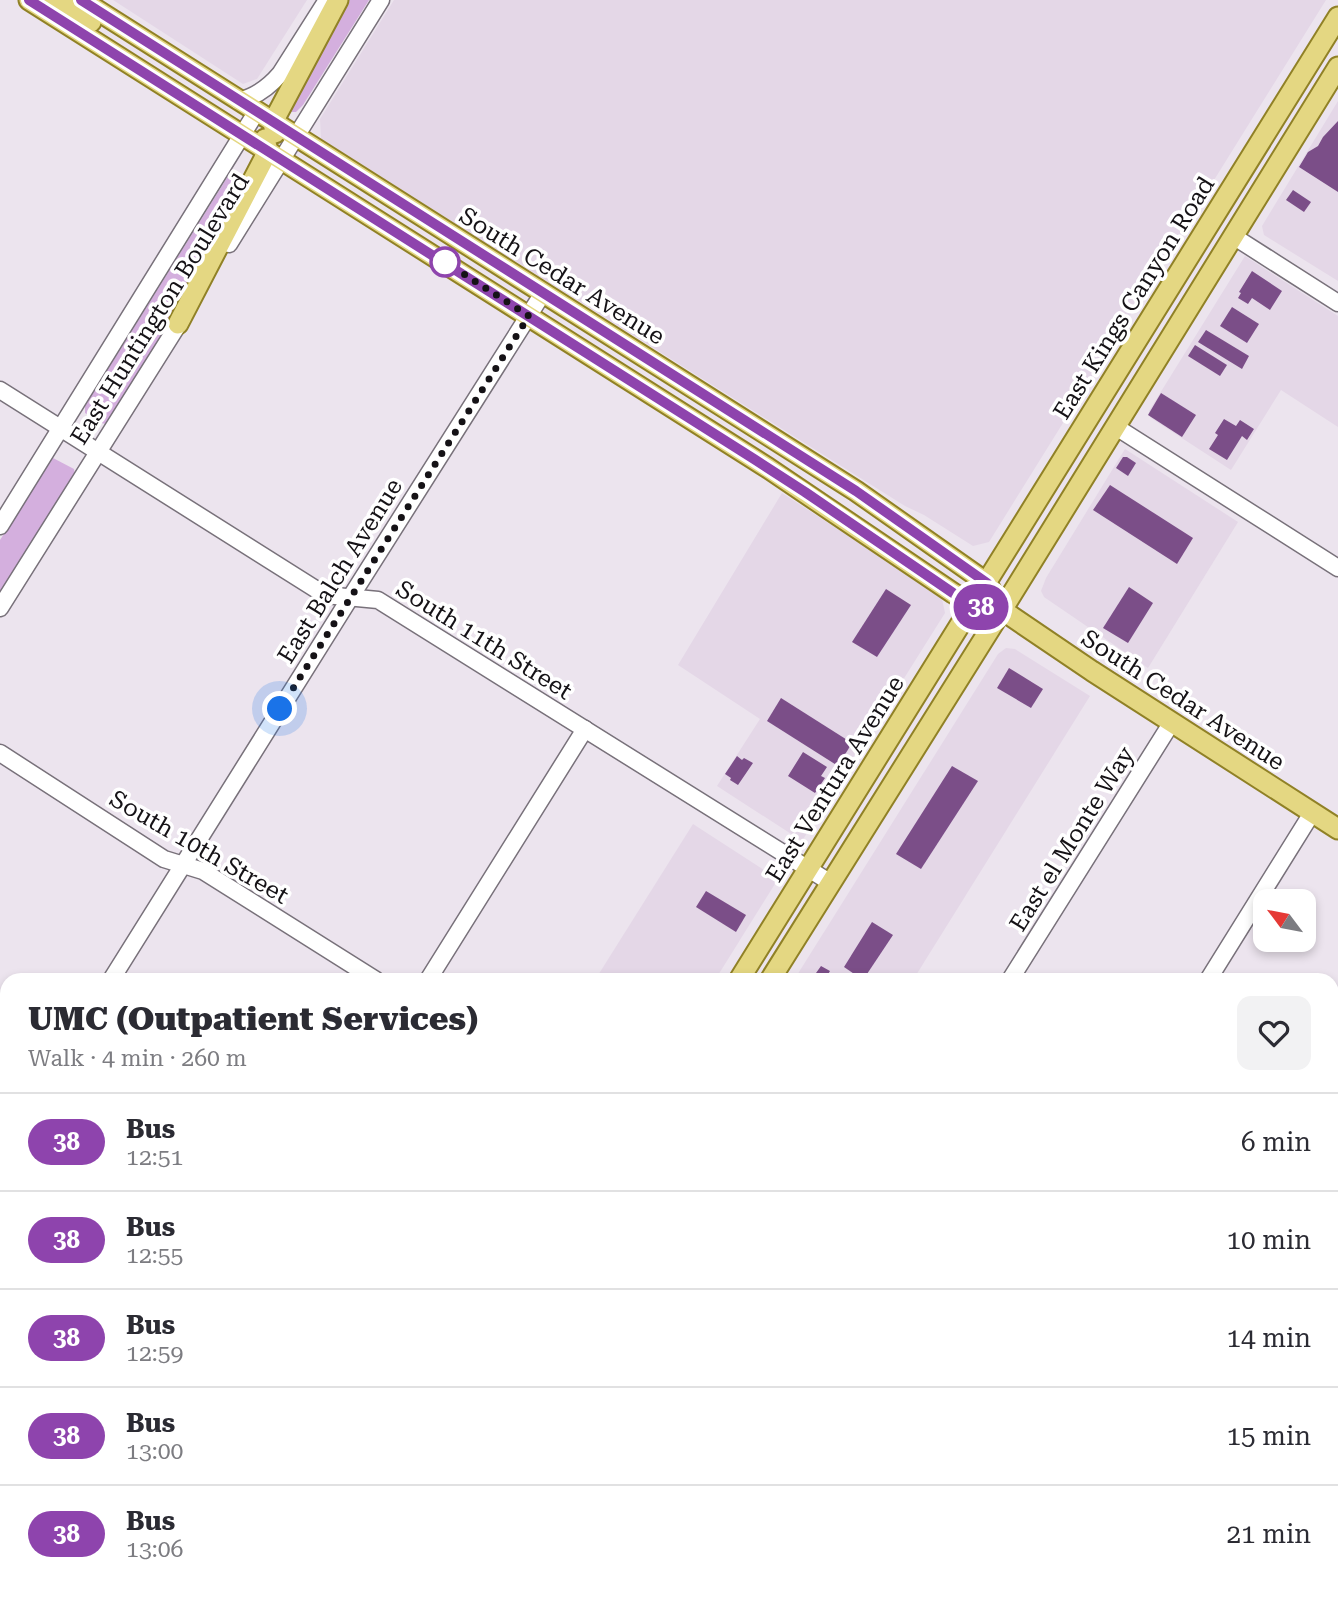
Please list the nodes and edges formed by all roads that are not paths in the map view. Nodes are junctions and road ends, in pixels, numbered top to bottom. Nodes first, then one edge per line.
1 (29, 0) edge
2 (56, 0) edge
3 (81, 0) edge
4 (327, 0) edge
5 (338, 0) edge
6 (381, 0) edge
7 (1335, 28) edge
8 (151, 44) junction
9 (1338, 67) edge
10 (238, 101) junction
11 (265, 117) junction
12 (243, 135) junction
13 (296, 137) junction
14 (275, 155) junction
15 (1233, 236) junction
16 (543, 293) junction
17 (1338, 303) edge
18 (529, 316) junction
19 (178, 324) joint
20 (0, 390) edge
21 (1116, 426) junction
22 (60, 429) junction
23 (97, 451) junction
24 (0, 526) edge
25 (1338, 568) edge
26 (987, 583) junction
27 (350, 598) junction
28 (972, 605) junction
29 (0, 608) edge
30 (1002, 610) junction
31 (1172, 722) junction
32 (585, 729) junction
33 (0, 753) edge
34 (1312, 813) junction
35 (1338, 829) edge
36 (183, 865) junction
37 (808, 869) junction
38 (831, 883) junction
39 (115, 973) edge
40 (365, 973) edge
41 (432, 973) edge
42 (743, 973) edge
43 (774, 973) edge
44 (1014, 973) edge
45 (1212, 973) edge

1 - 12 main road, South Cedar Avenue
2 - 8 main road
3 - 8 main road, South Cedar Avenue
4 - 10 street
5 - 11 main road
6 - 13 street, East Huntington Boulevard
7 - 26 main road, East Kings Canyon Road
8 - 10 main road, South Cedar Avenue
9 - 15 main road
10 - 11 main road, South Cedar Avenue
11 - 12 street, East Huntington Boulevard
11 - 13 main road, South Cedar Avenue
11 - 14 main road
12 - 14 main road, South Cedar Avenue
12 - 22 street, East Huntington Boulevard
13 - 14 street, East Huntington Boulevard
13 - 16 main road, South Cedar Avenue
14 - 18 main road, South Cedar Avenue
14 - 19 main road
15 - 17 street
15 - 21 main road
16 - 18 street, East Balch Avenue
16 - 26 main road, South Cedar Avenue
18 - 27 street, East Balch Avenue
18 - 28 main road, South Cedar Avenue
19 - 23 street, East Huntington Boulevard
20 - 22 street, South 11th Street
21 - 25 street
21 - 30 main road
22 - 23 street, South 11th Street
22 - 24 street, East Huntington Boulevard
23 - 27 street, South 11th Street
23 - 29 street, East Huntington Boulevard
26 - 28 main road, East Kings Canyon Road
26 - 30 main road, South Cedar Avenue
27 - 32 street, South 11th Street
27 - 36 street, East Balch Avenue
28 - 30 main road, South Cedar Avenue
28 - 37 main road, East Ventura Avenue
30 - 31 main road, South Cedar Avenue
30 - 38 main road
31 - 34 main road, South Cedar Avenue
31 - 44 street, East el Monte Way
32 - 37 street, South 11th Street
32 - 41 street
33 - 36 street, South 10th Street
34 - 35 main road, South Cedar Avenue
34 - 45 street
36 - 39 street, East Balch Avenue
36 - 40 street, South 10th Street
37 - 38 street, South 11th Street
37 - 42 main road, East Ventura Avenue
38 - 43 main road

